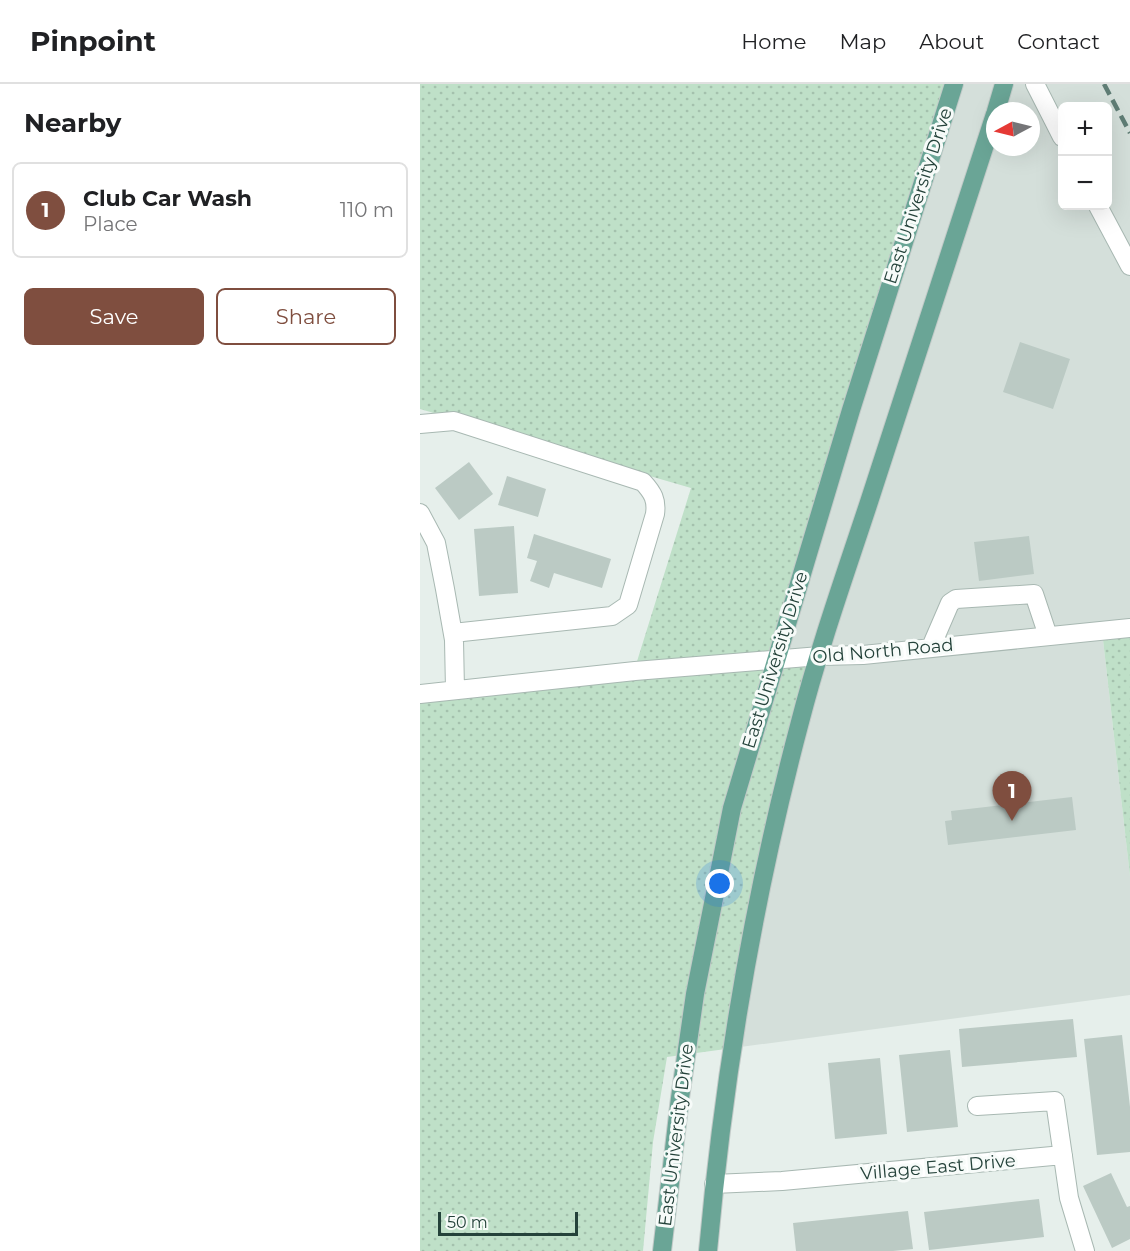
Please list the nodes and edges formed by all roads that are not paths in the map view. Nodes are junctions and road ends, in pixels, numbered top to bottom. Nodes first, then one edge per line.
1 (954, 84) edge
2 (1005, 84) edge
3 (1035, 84) edge
4 (999, 102) edge
5 (1058, 129) edge
6 (986, 142) edge
7 (1100, 210) edge
8 (1130, 266) edge
9 (420, 424) edge
10 (420, 513) edge
11 (1130, 627) edge
12 (453, 633) junction
13 (1048, 636) junction
14 (931, 647) junction
15 (820, 656) junction
16 (775, 660) junction
17 (455, 690) junction
18 (420, 694) edge
19 (977, 1106) dead end
20 (1063, 1155) junction
21 (714, 1184) junction
22 (662, 1251) edge
23 (708, 1251) edge
24 (1084, 1251) edge

1 - 16 main road, East University Drive
2 - 4 main road
3 - 5 street
6 - 15 main road
7 - 8 street
9 - 12 street
10 - 12 street
11 - 13 street, Old North Road
12 - 17 street
13 - 14 street, Old North Road
13 - 14 street
14 - 15 street, Old North Road
15 - 16 street, Old North Road
15 - 21 main road
16 - 17 street, Old North Road
16 - 22 main road, East University Drive
17 - 18 street, Old North Road
19 - 20 street
20 - 21 street, Village East Drive
20 - 24 street
21 - 23 main road

